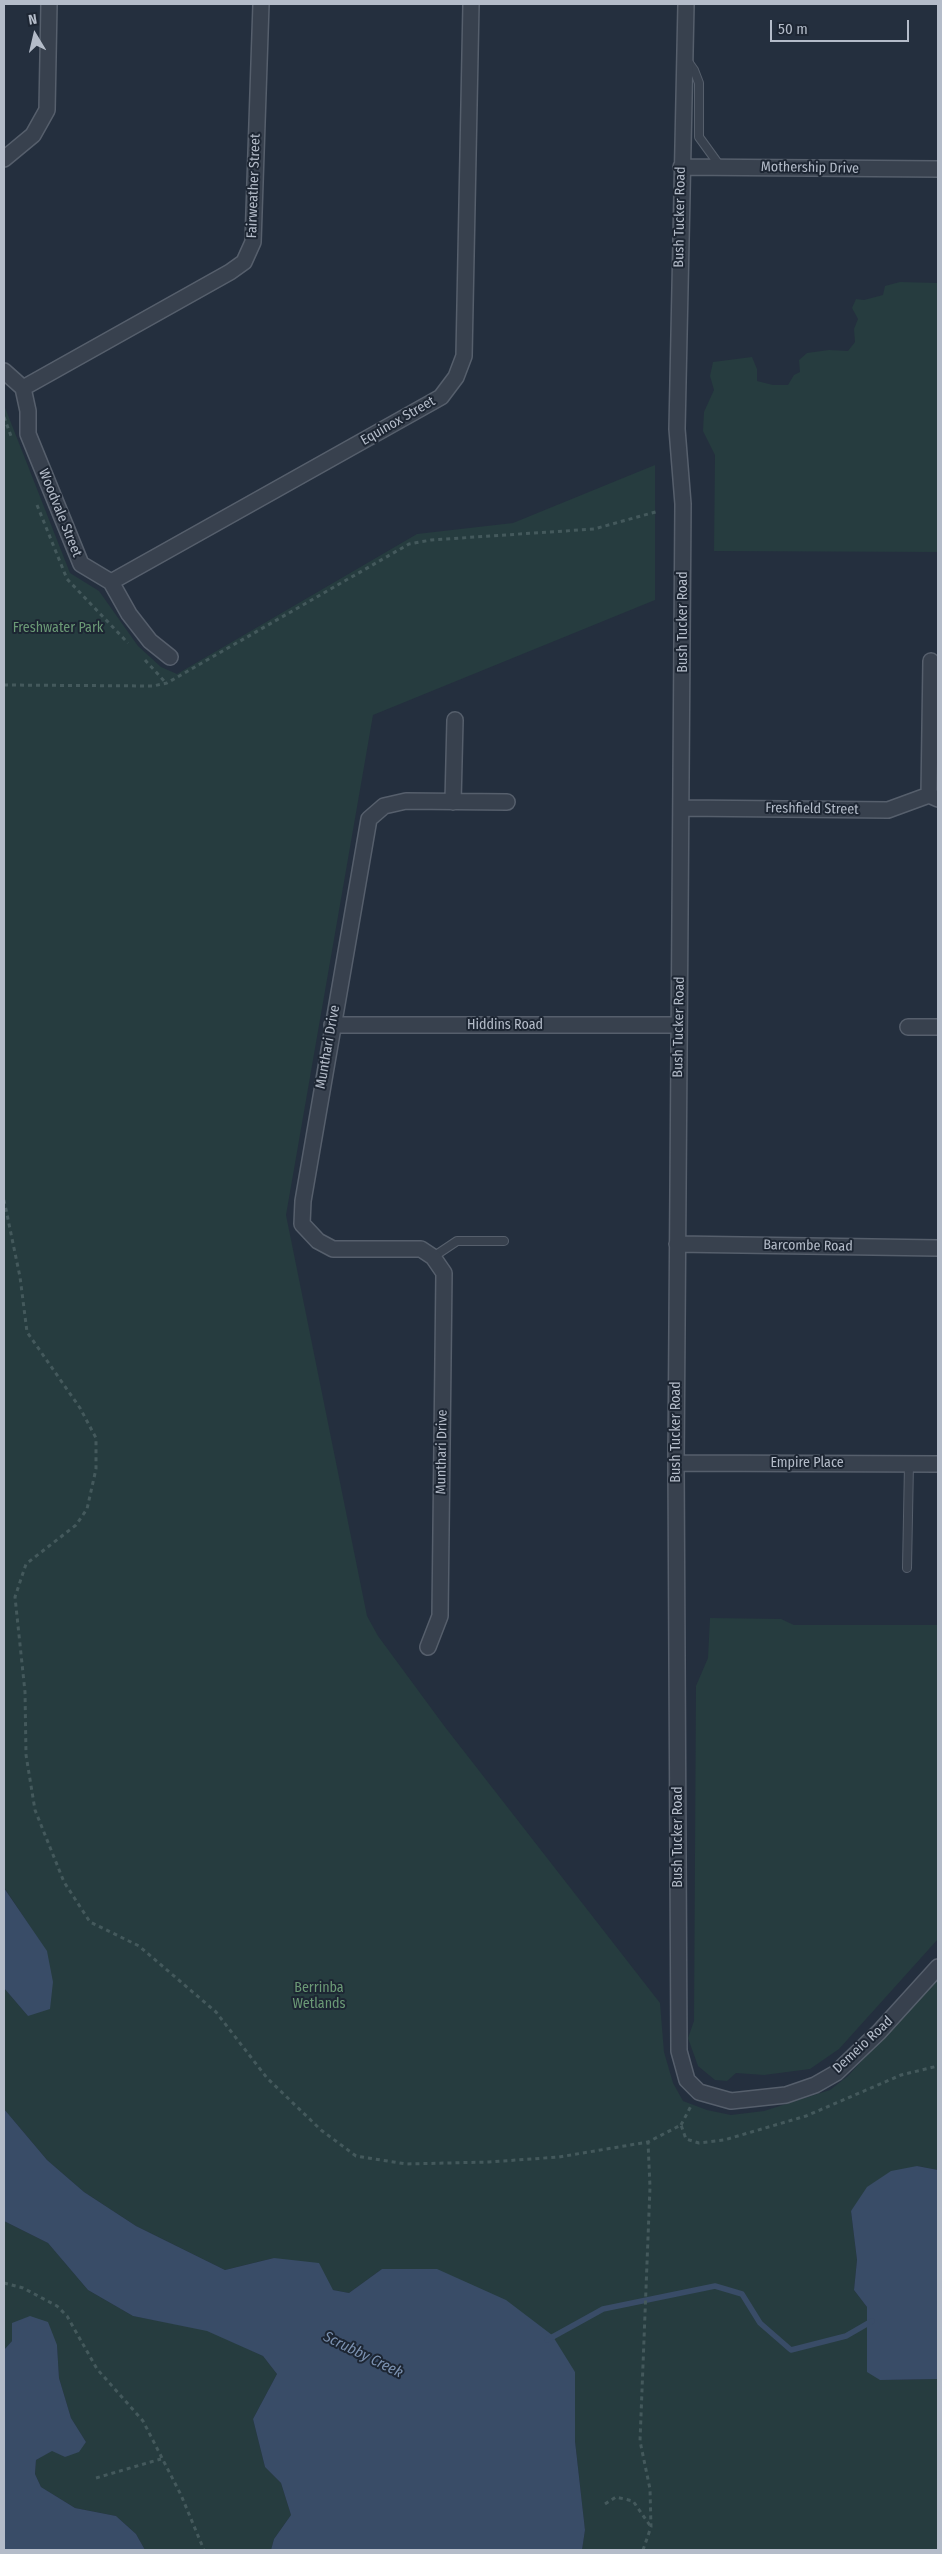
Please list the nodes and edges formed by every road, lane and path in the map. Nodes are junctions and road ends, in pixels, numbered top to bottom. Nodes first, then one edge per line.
1 (49, 4) edge
2 (260, 4) edge
3 (471, 4) edge
4 (686, 4) edge
5 (685, 57) junction
6 (4, 159) edge
7 (681, 167) junction
8 (720, 167) junction
9 (938, 170) edge
10 (4, 371) edge
11 (23, 388) junction
12 (659, 511) dead end
13 (111, 582) junction
14 (170, 657) dead end
15 (931, 661) dead end
16 (4, 685) edge
17 (455, 720) dead end
18 (934, 797) edge
19 (454, 802) junction
20 (507, 802) dead end
21 (682, 808) junction
22 (679, 1024) junction
23 (332, 1025) junction
24 (908, 1027) dead end
25 (938, 1027) edge
26 (4, 1200) edge
27 (504, 1241) dead end
28 (677, 1244) junction
29 (938, 1248) edge
30 (434, 1257) junction
31 (676, 1463) junction
32 (909, 1464) junction
33 (938, 1464) edge
34 (907, 1568) dead end
35 (428, 1647) dead end
36 (938, 1967) edge
37 (699, 2092) junction
38 (681, 2125) dead end
39 (4, 2283) edge
40 (161, 2459) junction
41 (96, 2478) dead end
42 (606, 2504) dead end
43 (651, 2527) junction
44 (204, 2550) edge
45 (643, 2550) edge

1 - 6 street
2 - 11 street, Fairweather Street
3 - 13 street, Equinox Street
4 - 5 street, Bush Tucker Road
5 - 7 street, Bush Tucker Road
5 - 8 lane
7 - 8 street, Mothership Drive
7 - 21 street, Bush Tucker Road
8 - 9 street, Mothership Drive
10 - 11 street
11 - 13 street, Woodvale Street
12 - 16 path
13 - 14 street, Woodvale Street
15 - 18 street
17 - 19 street
18 - 21 street, Freshfield Street
19 - 20 street, Munthari Drive
19 - 23 street, Munthari Drive
21 - 22 street, Bush Tucker Road
22 - 23 street, Hiddins Road
22 - 28 street, Bush Tucker Road
23 - 30 street, Munthari Drive
24 - 25 street
26 - 43 path
27 - 30 lane
28 - 29 street, Barcombe Road
28 - 31 street, Bush Tucker Road
30 - 35 street, Munthari Drive
31 - 32 street, Empire Place
31 - 37 street, Bush Tucker Road
32 - 33 street, Empire Place
32 - 34 lane
36 - 37 street, Demeio Road
37 - 38 path
39 - 40 path
40 - 41 path
40 - 44 path
42 - 43 path
43 - 45 path

